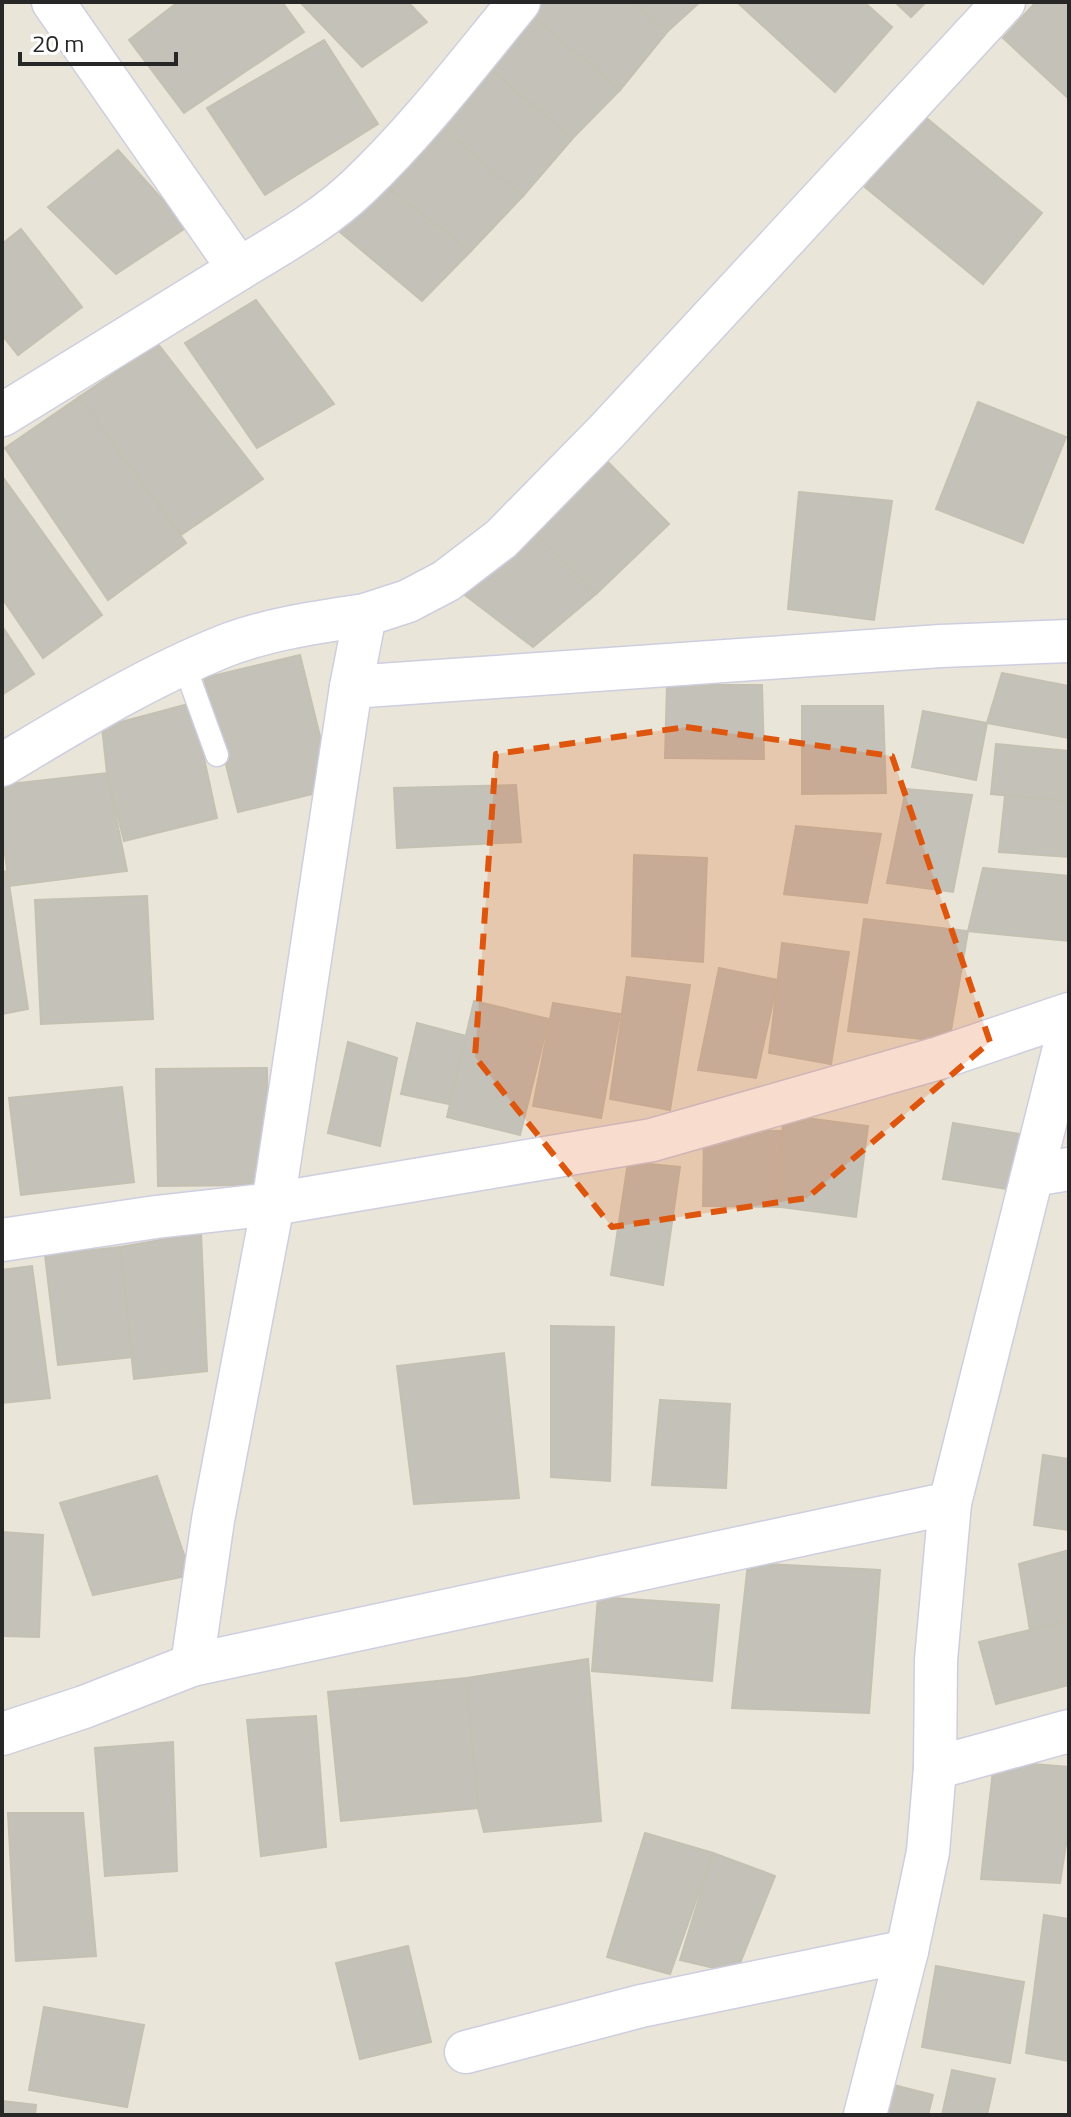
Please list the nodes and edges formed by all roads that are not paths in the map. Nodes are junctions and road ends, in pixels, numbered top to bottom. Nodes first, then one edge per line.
1 (53, 2) edge
2 (519, 2) edge
3 (1004, 2) edge
4 (239, 269) junction
5 (2, 415) edge
6 (365, 615) junction
7 (1069, 641) edge
8 (184, 664) junction
9 (351, 687) junction
10 (217, 755) dead end
11 (2, 765) edge
12 (1069, 1014) edge
13 (1069, 1028) edge
14 (1051, 1172) edge
15 (273, 1204) junction
16 (2, 1240) edge
17 (950, 1503) junction
18 (192, 1665) junction
19 (1069, 1731) edge
20 (2, 1734) edge
21 (935, 1768) junction
22 (907, 1951) junction
23 (466, 2052) dead end
24 (865, 2115) edge

1 - 4 street
2 - 4 street
3 - 6 street
4 - 5 street
6 - 8 street
6 - 9 street
7 - 9 street
8 - 10 lane
8 - 11 street
9 - 15 street
12 - 15 street
13 - 14 street
14 - 17 street
15 - 16 street
15 - 18 street
17 - 18 street
17 - 21 street
18 - 20 street
19 - 21 street
21 - 22 street
22 - 23 street
22 - 24 street

